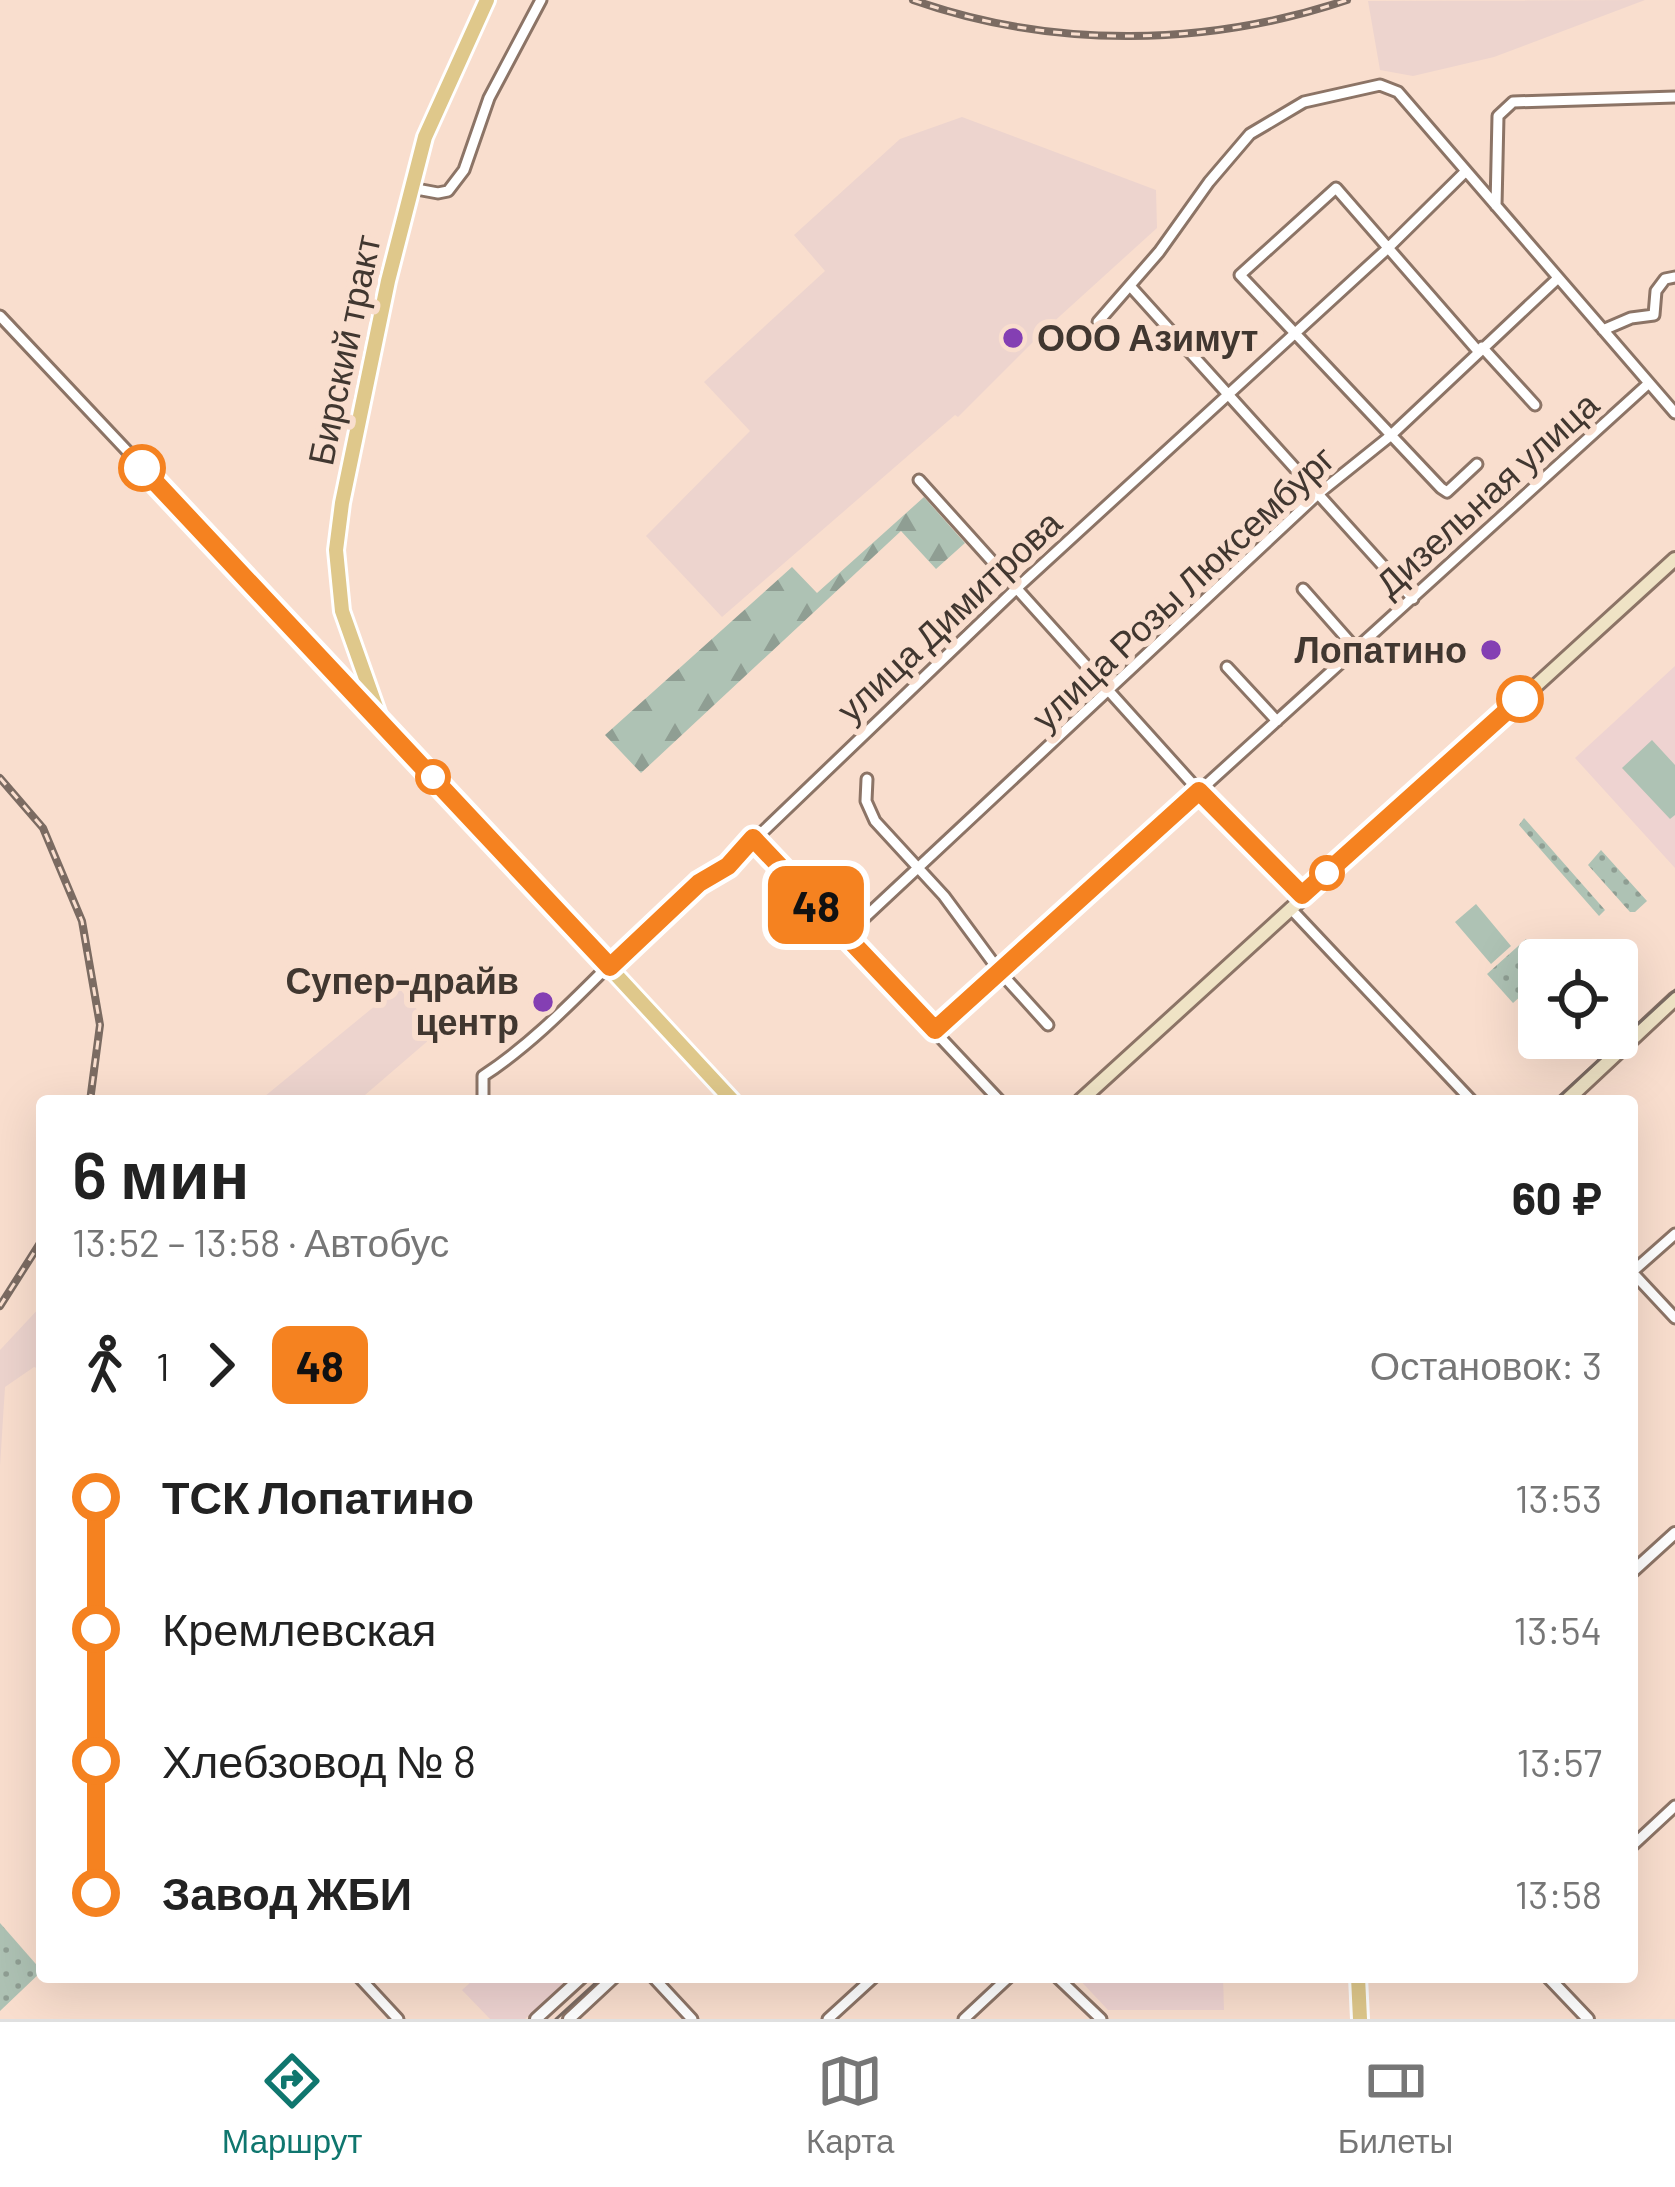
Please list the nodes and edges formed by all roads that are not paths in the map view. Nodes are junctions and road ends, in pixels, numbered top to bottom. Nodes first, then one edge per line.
1 (487, 0) edge
2 (541, 0) edge
3 (1675, 97) edge
4 (1466, 171) junction
5 (411, 188) junction
6 (1496, 206) junction
7 (1388, 250) junction
8 (1675, 277) edge
9 (1557, 279) junction
10 (1131, 287) junction
11 (0, 316) edge
12 (1098, 322) dead end
13 (1603, 330) junction
14 (1296, 331) junction
15 (1480, 349) junction
16 (1649, 383) junction
17 (1228, 395) junction
18 (1534, 405) dead end
19 (1675, 412) edge
20 (1389, 437) junction
21 (1477, 464) dead end
22 (919, 479) dead end
23 (1318, 494) junction
24 (1675, 559) edge
25 (1017, 588) junction
26 (1303, 589) dead end
27 (1413, 598) junction
28 (1356, 649) junction
29 (1227, 667) dead end
30 (1110, 692) junction
31 (382, 721) junction
32 (1277, 721) junction
33 (867, 779) dead end
34 (1199, 791) junction
35 (753, 838) junction
36 (917, 869) junction
37 (1302, 895) junction
38 (1289, 908) junction
39 (845, 936) junction
40 (610, 967) junction
41 (1000, 972) junction
42 (1675, 999) edge
43 (1048, 1024) dead end
44 (935, 1030) junction
45 (483, 1095) edge
46 (727, 1095) edge
47 (995, 1095) edge
48 (1086, 1095) edge
49 (1466, 1095) edge
50 (1572, 1095) edge
51 (1675, 1234) edge
52 (1638, 1267) edge
53 (1638, 1278) edge
54 (1675, 1318) edge
55 (1675, 1533) edge
56 (1638, 1567) edge
57 (1675, 1806) edge
58 (1665, 1815) junction
59 (1675, 1825) edge
60 (1638, 1840) edge
61 (365, 1983) edge
62 (575, 1983) edge
63 (608, 1983) edge
64 (658, 1983) edge
65 (867, 1983) edge
66 (1003, 1983) edge
67 (1063, 1983) edge
68 (1358, 1983) edge
69 (1553, 1983) edge
70 (398, 2019) edge
71 (536, 2019) edge
72 (569, 2019) edge
73 (692, 2019) edge
74 (828, 2019) edge
75 (964, 2019) edge
76 (1100, 2019) edge
77 (1360, 2019) edge
78 (1588, 2019) edge

1 - 5 main road, Бирский тракт
2 - 5 street
3 - 6 street
4 - 6 street
4 - 7 street, улица Димитрова
4 - 10 street
5 - 31 main road, Бирский тракт
6 - 9 street
7 - 14 street, улица Димитрова
7 - 14 street
7 - 15 street
8 - 13 street
9 - 13 street
9 - 15 street, улица Розы Люксембург
10 - 12 street
10 - 17 street
11 - 31 street
13 - 16 street
14 - 17 street, улица Димитрова
14 - 20 street
15 - 18 street
15 - 20 street, улица Розы Люксембург
16 - 19 street
16 - 27 street, Дизельная улица
17 - 23 street
17 - 25 street, улица Димитрова
20 - 21 street
20 - 23 street, улица Розы Люксембург
22 - 25 street
23 - 27 street
23 - 30 street, улица Розы Люксембург
24 - 37 main road
25 - 30 street
25 - 35 street, улица Димитрова
26 - 28 street
27 - 28 street, Дизельная улица
28 - 32 street, Дизельная улица
29 - 32 street
30 - 34 street
30 - 36 street, улица Розы Люксембург
31 - 40 main road
32 - 34 street, Дизельная улица
33 - 36 street
34 - 37 street
34 - 41 street, Дизельная улица
35 - 39 street
35 - 40 street, улица Димитрова
36 - 39 street, улица Розы Люксембург
36 - 41 street
37 - 38 main road
38 - 48 main road
38 - 49 street
39 - 44 street
40 - 45 street, улица Димитрова
40 - 46 main road
41 - 43 street
41 - 44 street, Дизельная улица
42 - 50 main road
44 - 47 street
51 - 52 street
53 - 54 street
55 - 56 street
57 - 58 street
58 - 59 street
58 - 60 street
61 - 70 street
62 - 71 street
63 - 72 street
64 - 73 street
65 - 74 street
66 - 75 street
67 - 76 street
68 - 77 main road
69 - 78 street

